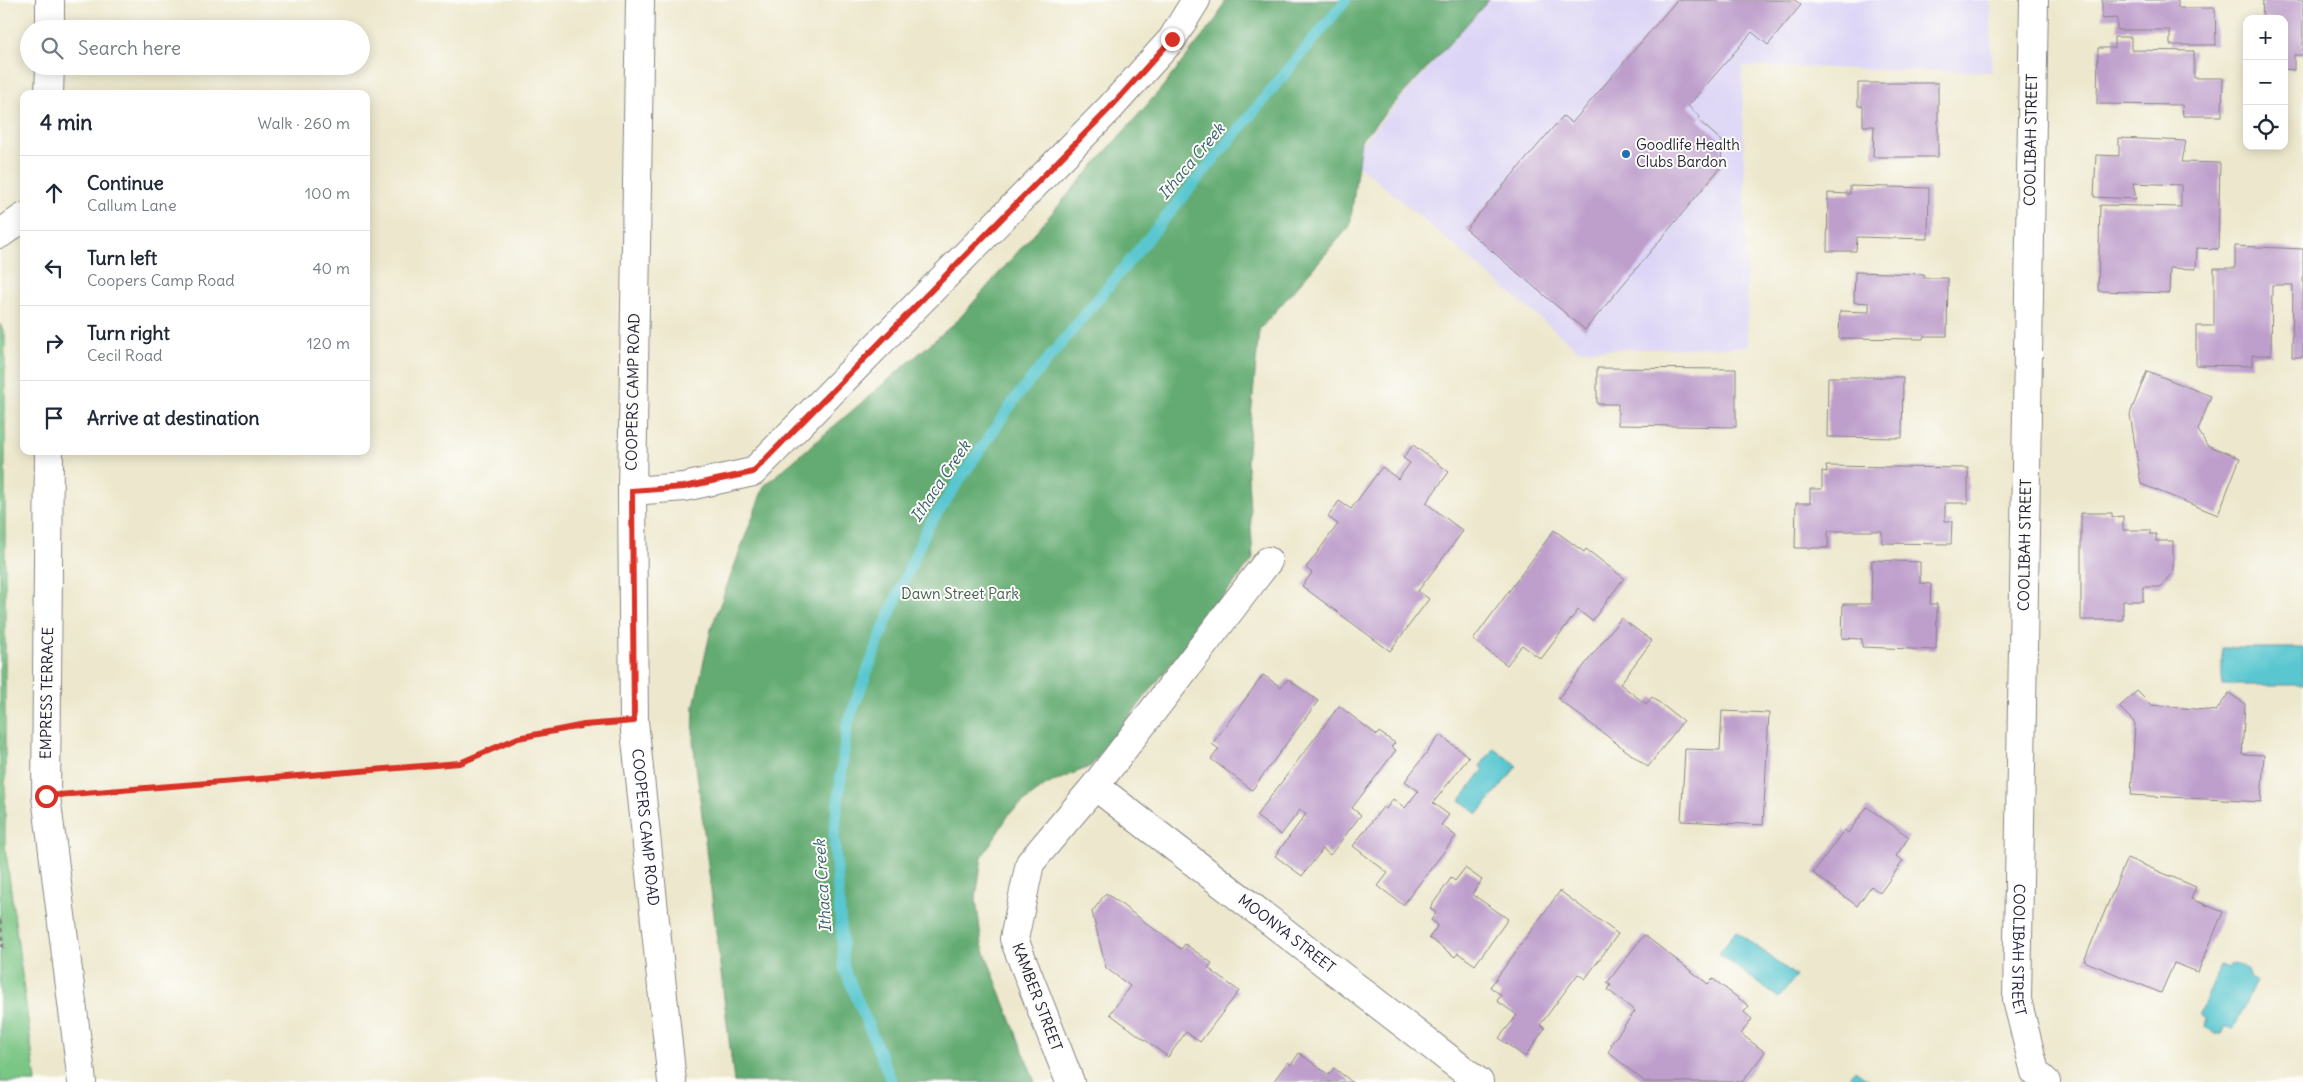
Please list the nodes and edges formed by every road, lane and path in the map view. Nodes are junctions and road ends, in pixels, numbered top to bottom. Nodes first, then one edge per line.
1 (50, 0) edge
2 (640, 0) edge
3 (1196, 0) edge
4 (2034, 0) edge
5 (50, 20) edge
6 (50, 75) edge
7 (50, 90) edge
8 (20, 219) edge
9 (0, 234) edge
10 (49, 455) edge
11 (632, 491) junction
12 (1268, 561) dead end
13 (634, 721) junction
14 (1095, 786) junction
15 (46, 796) junction
16 (0, 920) edge
17 (0, 950) edge
18 (82, 1082) edge
19 (672, 1082) edge
20 (1070, 1082) edge
21 (1479, 1082) edge
22 (2046, 1082) edge

1 - 5 street
2 - 11 street, COOPERS CAMP ROAD
3 - 11 street
4 - 22 street, COOLIBAH STREET
6 - 7 street
8 - 9 street
10 - 15 street, EMPRESS TERRACE
11 - 13 street, COOPERS CAMP ROAD
12 - 14 street, KAMBER STREET
13 - 15 path
13 - 19 street, COOPERS CAMP ROAD
14 - 20 street, KAMBER STREET
14 - 21 street, MOONYA STREET
15 - 18 street, EMPRESS TERRACE
16 - 17 path

